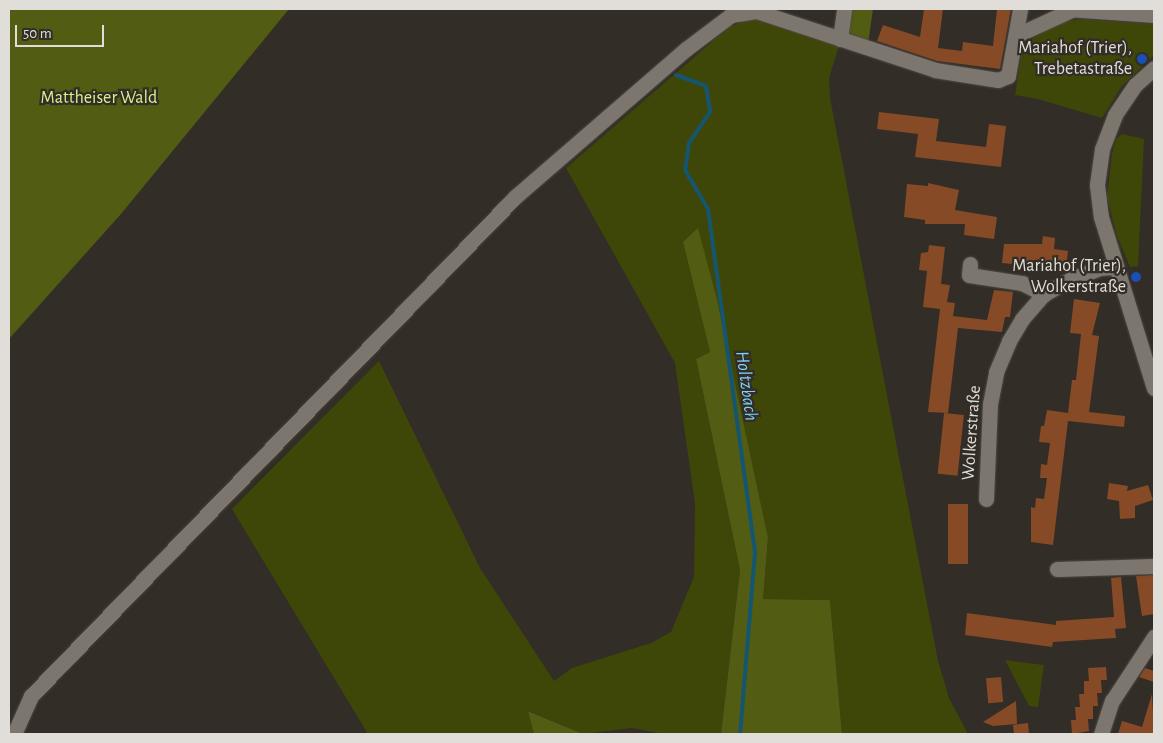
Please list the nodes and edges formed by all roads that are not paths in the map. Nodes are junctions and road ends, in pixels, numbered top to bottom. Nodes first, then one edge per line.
1 (844, 9) edge
2 (1020, 9) edge
3 (1070, 9) edge
4 (1153, 15) edge
5 (1017, 35) junction
6 (840, 39) junction
7 (1154, 68) edge
8 (970, 264) dead end
9 (1116, 267) junction
10 (1044, 294) junction
11 (1154, 388) edge
12 (986, 499) dead end
13 (1154, 566) edge
14 (1057, 570) dead end
15 (1154, 637) edge
16 (14, 734) edge
17 (1101, 734) edge

1 - 6 street
2 - 5 street
3 - 4 street
3 - 5 street
5 - 6 street
6 - 16 street
7 - 9 street
8 - 10 street
9 - 10 street, Wolkerstraße
9 - 11 street
10 - 12 street, Wolkerstraße
13 - 14 street
15 - 17 street

